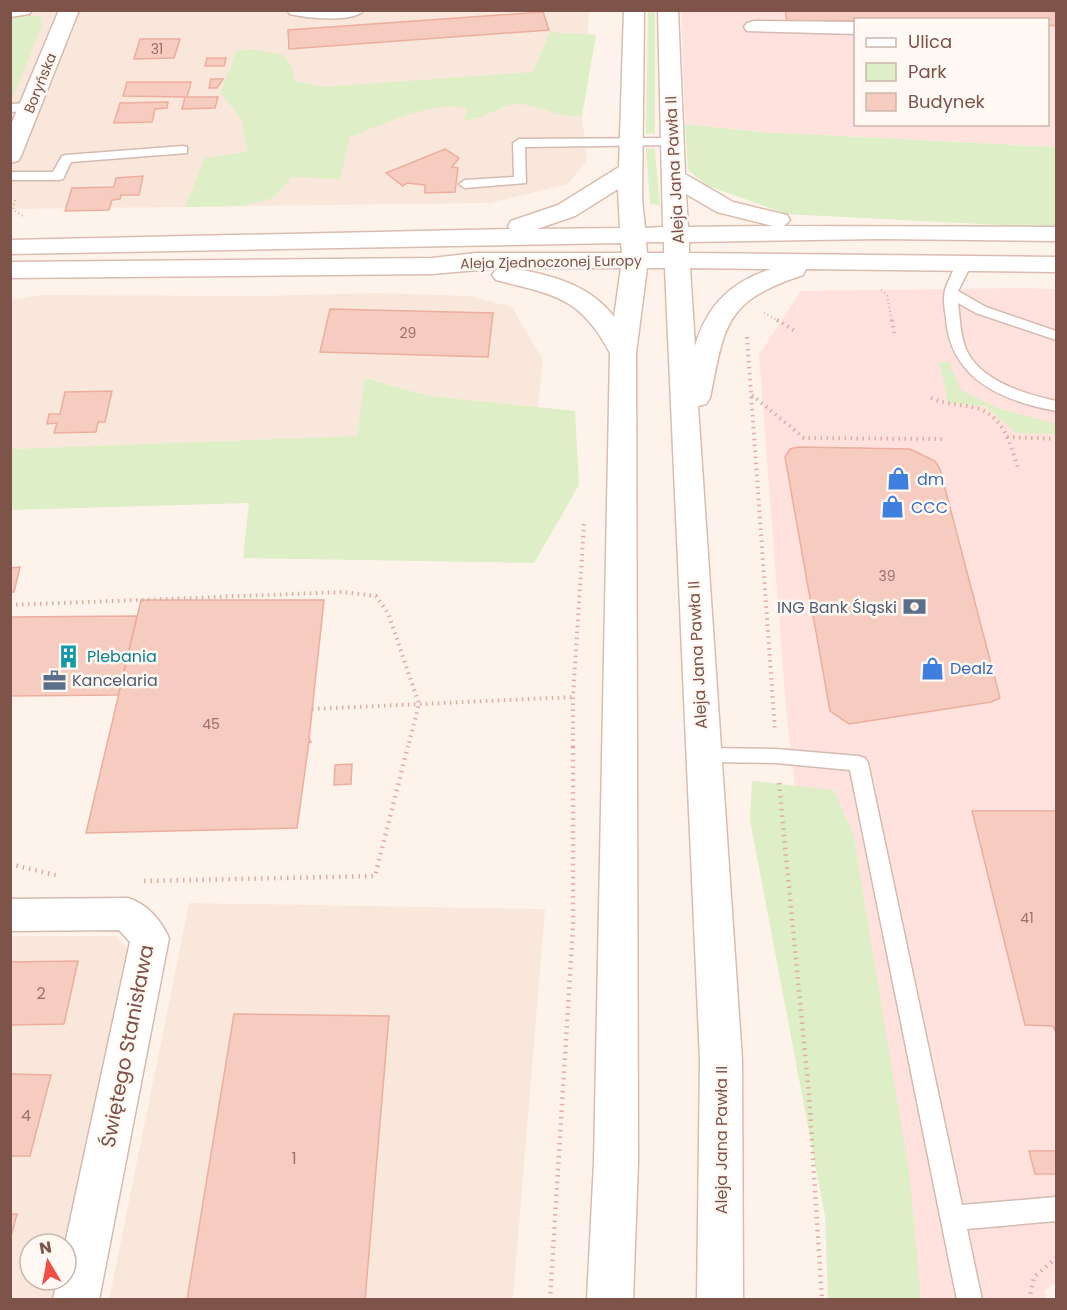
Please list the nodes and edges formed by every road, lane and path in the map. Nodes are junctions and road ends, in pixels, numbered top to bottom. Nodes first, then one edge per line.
1 (22, 10) edge
2 (69, 10) edge
3 (297, 10) edge
4 (354, 10) edge
5 (634, 10) edge
6 (668, 10) edge
7 (10, 11) edge
8 (754, 27) dead end
9 (854, 28) edge
10 (20, 108) edge
11 (632, 141) junction
12 (672, 142) junction
13 (183, 150) dead end
14 (10, 156) edge
15 (631, 170) junction
16 (10, 176) edge
17 (673, 177) junction
18 (465, 184) dead end
19 (882, 232) junction
20 (1056, 234) edge
21 (677, 235) junction
22 (468, 237) junction
23 (10, 247) edge
24 (633, 248) junction
25 (679, 261) junction
26 (966, 261) junction
27 (824, 262) junction
28 (1056, 264) edge
29 (432, 266) junction
30 (10, 270) edge
31 (878, 287) dead end
32 (950, 292) junction
33 (894, 333) dead end
34 (1056, 336) edge
35 (623, 353) junction
36 (752, 395) dead end
37 (931, 398) dead end
38 (1056, 406) edge
39 (1006, 436) junction
40 (687, 438) junction
41 (942, 439) dead end
42 (1056, 439) edge
43 (1019, 471) dead end
44 (585, 512) dead end
45 (10, 605) edge
46 (573, 697) junction
47 (418, 704) junction
48 (312, 709) dead end
49 (703, 755) junction
50 (10, 864) edge
51 (63, 877) dead end
52 (142, 881) dead end
53 (10, 915) edge
54 (1056, 1209) edge
55 (954, 1218) junction
56 (1056, 1258) edge
57 (76, 1299) edge
58 (550, 1299) edge
59 (610, 1299) edge
60 (720, 1299) edge
61 (970, 1299) edge
62 (1029, 1299) edge

1 - 7 street
2 - 10 street, Boryńska
3 - 4 street
5 - 11 street
6 - 12 street, Aleja Jana Pawła II
8 - 9 street
10 - 14 street, Boryńska
11 - 12 lane
11 - 15 street
11 - 18 lane
12 - 17 street, Aleja Jana Pawła II
13 - 16 lane
15 - 22 street
15 - 24 street
17 - 19 street
17 - 21 street, Aleja Jana Pawła II
19 - 20 street, Aleja Zjednoczonej Europy
19 - 21 street, Aleja Zjednoczonej Europy
21 - 24 street, Aleja Zjednoczonej Europy
21 - 25 street, Aleja Jana Pawła II
22 - 23 street, Aleja Zjednoczonej Europy
22 - 24 street, Aleja Zjednoczonej Europy
24 - 25 street, Aleja Zjednoczonej Europy
24 - 29 street, Aleja Zjednoczonej Europy
24 - 35 street
25 - 27 street, Aleja Zjednoczonej Europy
25 - 40 street, Aleja Jana Pawła II
26 - 27 street, Aleja Zjednoczonej Europy
26 - 28 street, Aleja Zjednoczonej Europy
26 - 32 lane
27 - 40 street
29 - 30 street, Aleja Zjednoczonej Europy
29 - 35 street
31 - 33 path
32 - 34 lane
32 - 38 lane
35 - 59 street
36 - 41 path
37 - 39 path
39 - 42 path
39 - 43 path
40 - 49 street, Aleja Jana Pawła II
44 - 46 path
45 - 47 path
46 - 47 path
46 - 58 path
47 - 48 path
47 - 52 path
49 - 55 lane
49 - 60 street, Aleja Jana Pawła II
50 - 51 path
53 - 57 street, Świętego Stanisława
54 - 55 lane
55 - 61 lane
56 - 62 path

